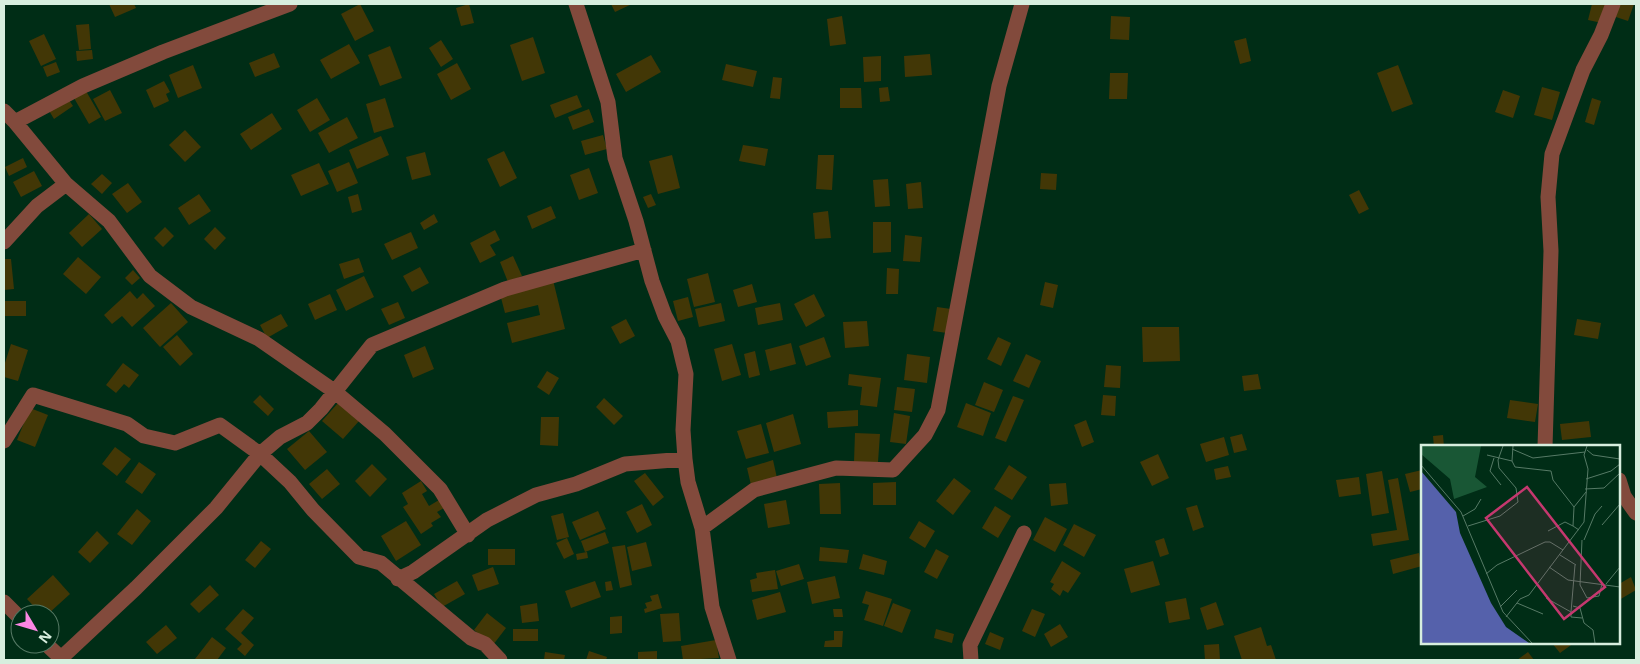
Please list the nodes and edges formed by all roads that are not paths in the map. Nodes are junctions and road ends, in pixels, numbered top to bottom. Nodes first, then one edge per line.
1 (290, 4) edge
2 (576, 4) edge
3 (1022, 4) edge
4 (1612, 4) edge
5 (4, 111) edge
6 (15, 122) junction
7 (66, 184) junction
8 (4, 242) edge
9 (644, 250) junction
10 (334, 390) junction
11 (4, 441) edge
12 (1545, 445) edge
13 (260, 454) junction
14 (685, 459) junction
15 (1620, 483) edge
16 (1636, 513) edge
17 (702, 528) junction
18 (1024, 533) dead end
19 (468, 535) junction
20 (398, 579) junction
21 (60, 659) edge
22 (500, 660) edge
23 (729, 660) edge
24 (971, 660) edge

1 - 6 street
2 - 9 street
3 - 17 street
4 - 12 street
5 - 6 street
6 - 7 street
7 - 8 street
7 - 10 street
9 - 10 street
9 - 14 street
10 - 13 street
10 - 19 street
11 - 13 street
13 - 20 street
13 - 21 street
14 - 17 street
14 - 19 street
15 - 16 street
17 - 23 street
18 - 24 street
19 - 20 street
20 - 22 street

